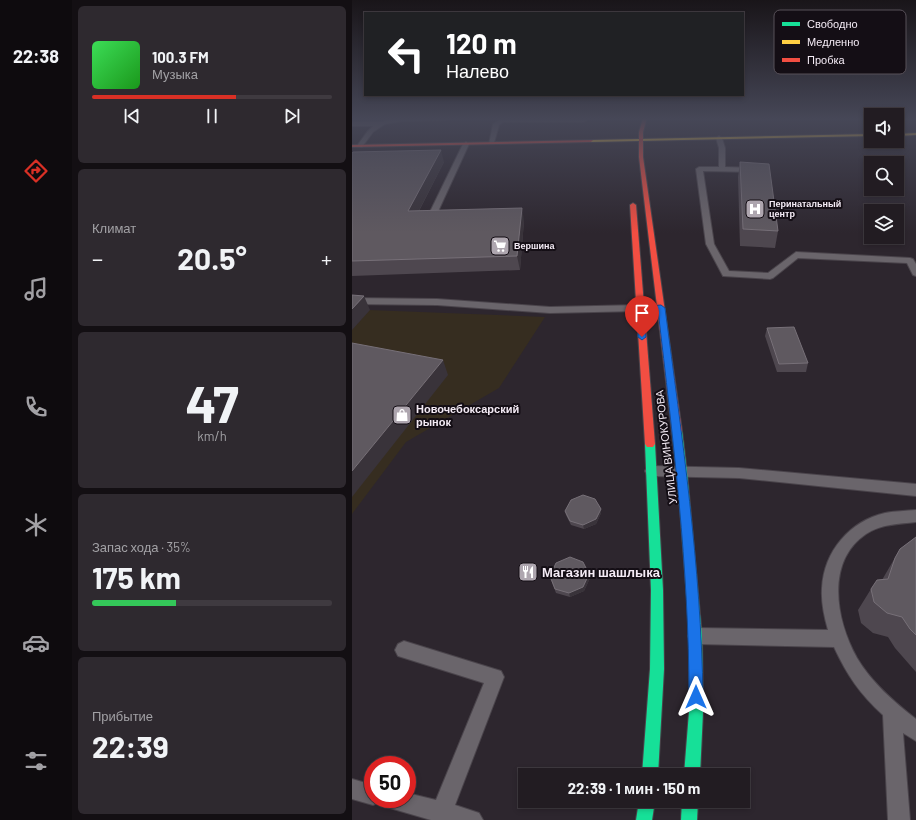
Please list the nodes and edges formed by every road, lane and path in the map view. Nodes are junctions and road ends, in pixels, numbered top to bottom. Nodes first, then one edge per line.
1 (460, 156) edge
2 (641, 156) edge
3 (721, 156) edge
4 (722, 169) junction
5 (757, 170) edge
6 (632, 196) dead end
7 (431, 218) edge
8 (916, 273) edge
9 (352, 301) edge
10 (651, 308) junction
11 (652, 471) junction
12 (682, 472) junction
13 (916, 490) edge
14 (916, 516) edge
15 (696, 636) junction
16 (839, 639) junction
17 (404, 650) dead end
18 (892, 712) junction
19 (916, 731) edge
20 (650, 768) edge
21 (692, 768) edge
22 (352, 789) edge
23 (364, 792) edge
24 (416, 806) edge
25 (646, 808) edge
26 (690, 808) edge
27 (442, 812) junction
28 (472, 820) edge
29 (644, 820) edge
30 (689, 820) edge
31 (899, 820) edge

1 - 7 lane
2 - 10 main road, УЛИЦА ВИНОКУРОВА
3 - 4 lane
4 - 5 lane
4 - 8 lane
6 - 10 main road, УЛИЦА ВИНОКУРОВА
9 - 10 lane
10 - 11 main road, УЛИЦА ВИНОКУРОВА
10 - 12 main road, УЛИЦА ВИНОКУРОВА
11 - 12 lane
11 - 20 main road, УЛИЦА ВИНОКУРОВА
12 - 13 lane
12 - 15 main road, УЛИЦА ВИНОКУРОВА
14 - 16 lane
15 - 16 lane
15 - 21 main road, УЛИЦА ВИНОКУРОВА
16 - 18 lane
17 - 27 lane
18 - 19 lane
18 - 31 lane
22 - 23 lane
24 - 27 lane
25 - 29 main road
26 - 30 main road
27 - 28 lane

